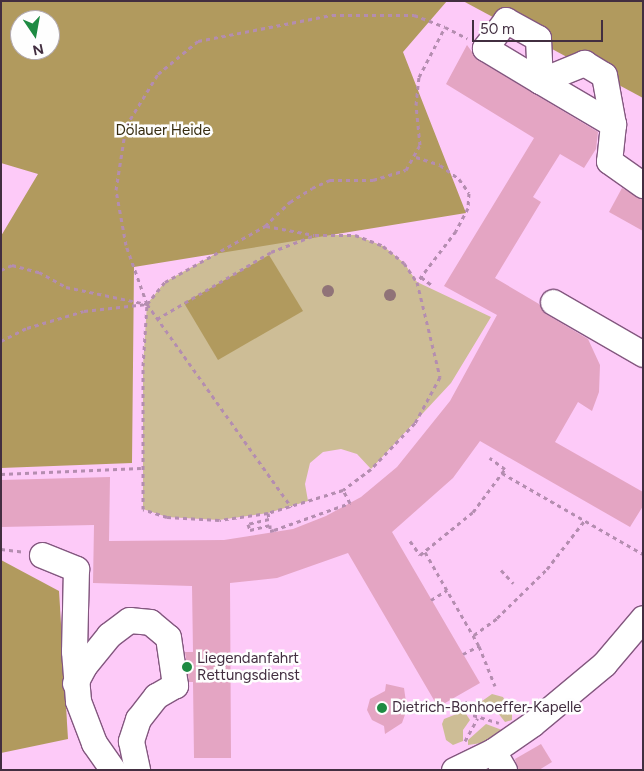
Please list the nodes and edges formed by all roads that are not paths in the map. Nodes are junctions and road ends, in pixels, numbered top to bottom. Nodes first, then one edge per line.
1 (540, 80) junction
2 (613, 124) junction
3 (643, 185) edge
4 (553, 302) dead end
5 (643, 354) edge
6 (42, 555) dead end
7 (643, 618) edge
8 (75, 683) junction
9 (498, 760) edge
10 (113, 770) edge
11 (137, 770) edge
12 (454, 770) edge

1 - 1 lane
1 - 2 lane
1 - 2 lane
2 - 3 lane
4 - 5 lane
6 - 8 lane
7 - 9 lane
8 - 10 lane
8 - 11 lane
9 - 12 lane

